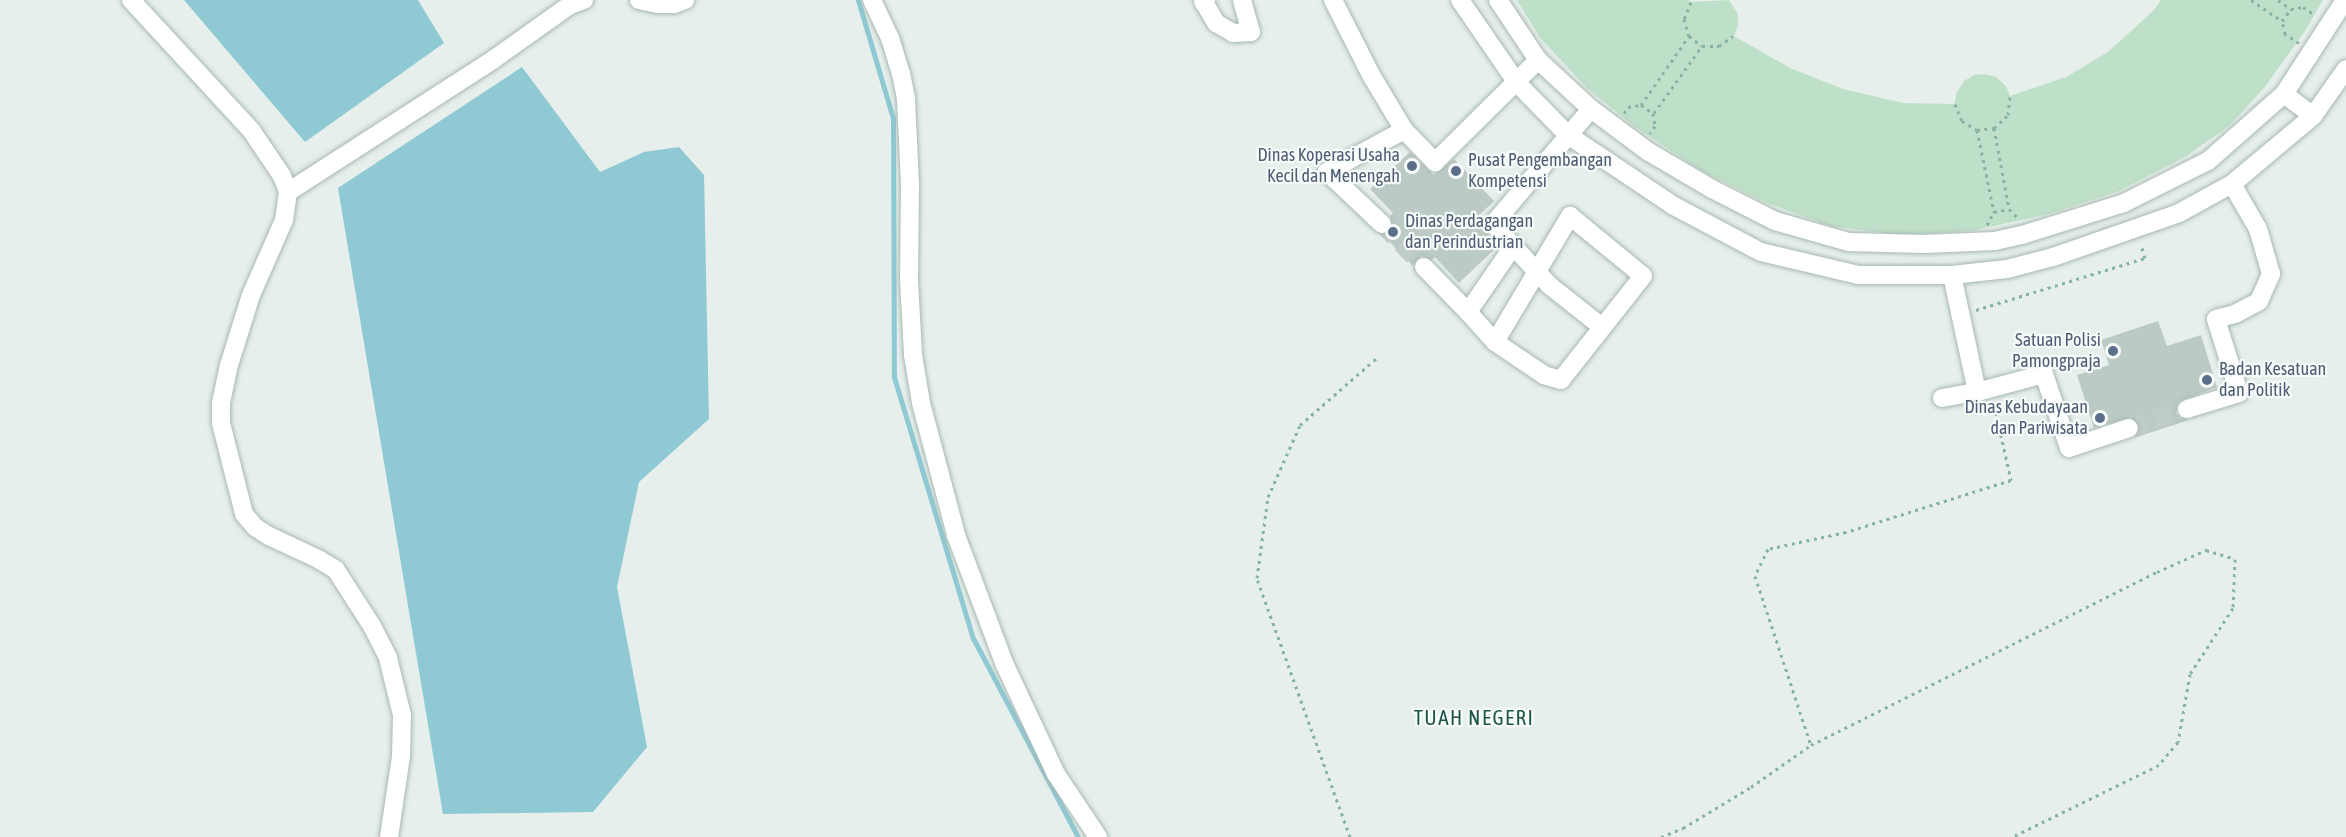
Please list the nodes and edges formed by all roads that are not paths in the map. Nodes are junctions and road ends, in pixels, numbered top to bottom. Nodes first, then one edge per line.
1 (131, 0) edge
2 (584, 0) edge
3 (639, 0) edge
4 (685, 0) edge
5 (872, 0) edge
6 (1206, 0) edge
7 (1242, 0) edge
8 (1333, 0) edge
9 (1460, 0) edge
10 (1498, 0) edge
11 (2345, 0) edge
12 (2339, 29) edge
13 (1538, 60) junction
14 (2346, 69) edge
15 (1517, 83) junction
16 (2284, 94) junction
17 (1591, 109) junction
18 (2313, 116) junction
19 (1404, 130) junction
20 (1568, 135) junction
21 (2232, 184) junction
22 (288, 192) junction
23 (2124, 203) junction
24 (1382, 224) tunnel mouth
25 (2048, 228) junction
26 (2136, 229) junction
27 (1514, 245) junction
28 (2054, 257) junction
29 (1424, 267) tunnel mouth
30 (1537, 271) junction
31 (1952, 275) junction
32 (1468, 312) junction
33 (1602, 327) junction
34 (1495, 342) junction
35 (1984, 391) junction
36 (1942, 398) dead end
37 (2187, 409) tunnel mouth
38 (2129, 428) tunnel mouth
39 (389, 837) edge
40 (1098, 837) edge

1 - 22 street
2 - 22 street
3 - 4 street
5 - 40 street
6 - 7 street
8 - 19 street
9 - 15 street
10 - 13 street
11 - 12 street
12 - 16 street
13 - 15 street
13 - 17 street
14 - 18 street
15 - 19 street
15 - 20 street
16 - 18 street
16 - 23 street
17 - 20 street
17 - 25 street
18 - 21 street
19 - 24 street
20 - 27 street
20 - 31 street
21 - 26 street
21 - 37 street
22 - 39 street
23 - 25 street
23 - 26 street
25 - 28 street
26 - 28 street
27 - 30 street
27 - 32 street
28 - 31 street
29 - 32 street
30 - 33 street
30 - 33 street
30 - 34 street
31 - 35 street
32 - 34 street
33 - 34 street
35 - 36 street
35 - 38 street

